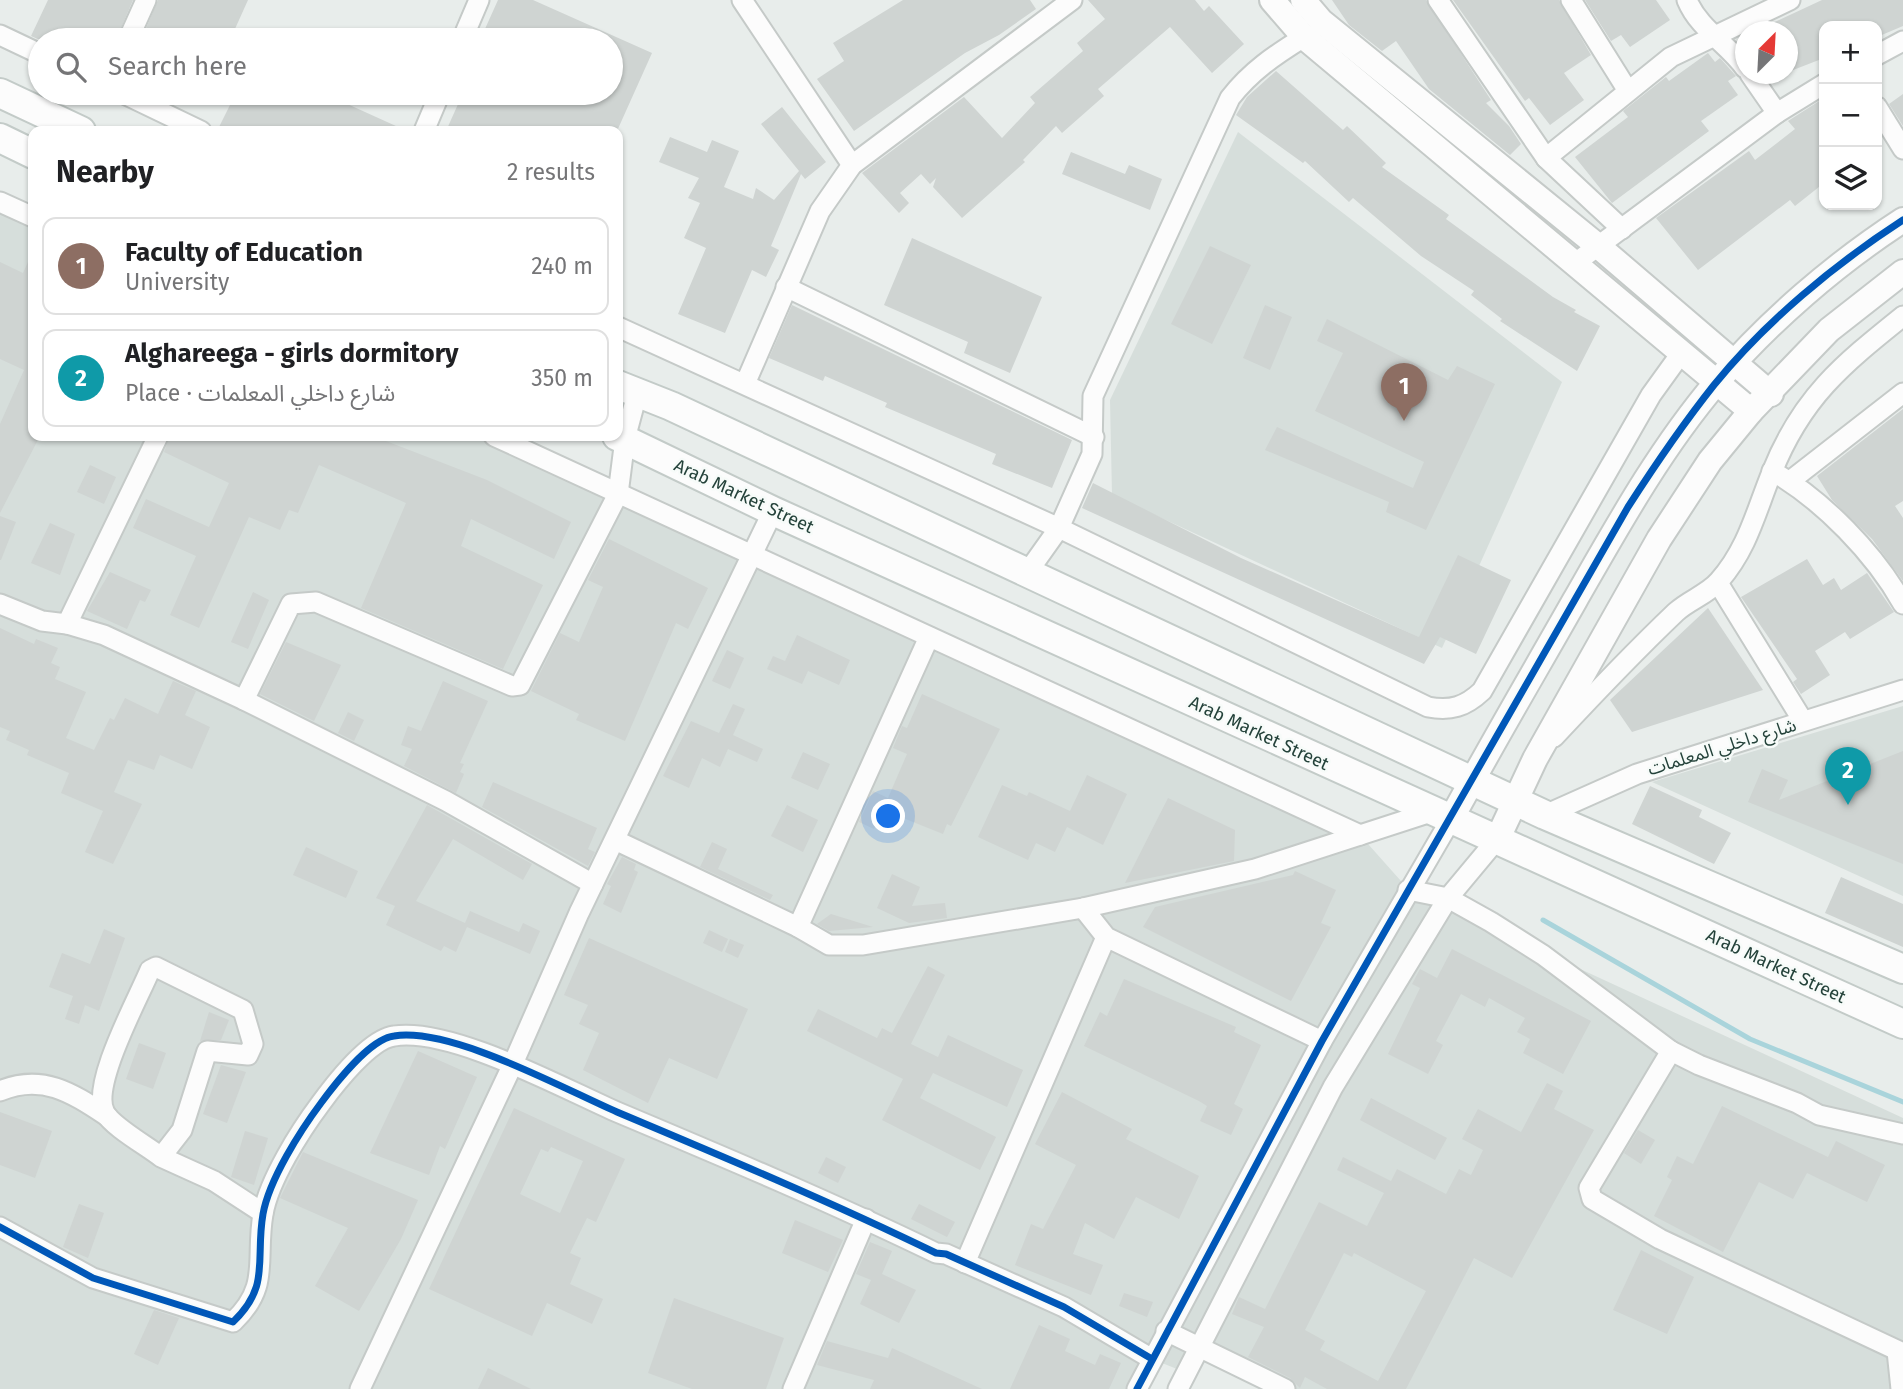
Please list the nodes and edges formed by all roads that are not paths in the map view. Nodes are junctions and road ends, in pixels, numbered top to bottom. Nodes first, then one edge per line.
1 (146, 0) edge
2 (480, 0) edge
3 (742, 0) edge
4 (1072, 0) edge
5 (1272, 0) edge
6 (1303, 0) edge
7 (1438, 0) edge
8 (1571, 0) edge
9 (1687, 0) edge
10 (1790, 0) edge
11 (133, 28) edge
12 (467, 28) edge
13 (0, 36) edge
14 (1304, 37) junction
15 (1714, 38) junction
16 (1903, 41) edge
17 (28, 49) edge
18 (1882, 52) edge
19 (1735, 54) edge
20 (1757, 84) edge
21 (1822, 84) edge
22 (1628, 92) junction
23 (0, 93) edge
24 (147, 105) edge
25 (435, 105) edge
26 (1777, 113) junction
27 (1882, 115) edge
28 (70, 126) edge
29 (191, 126) edge
30 (426, 126) edge
31 (0, 138) edge
32 (1903, 149) edge
33 (28, 152) edge
34 (1546, 158) junction
35 (852, 165) junction
36 (0, 202) edge
37 (28, 215) edge
38 (1903, 220) edge
39 (1622, 229) junction
40 (1598, 246) junction
41 (1574, 264) junction
42 (1903, 272) edge
43 (786, 287) junction
44 (1903, 316) edge
45 (623, 329) edge
46 (1682, 352) junction
47 (1734, 364) junction
48 (1716, 383) junction
49 (745, 384) junction
50 (627, 389) edge
51 (1903, 393) edge
52 (1770, 394) junction
53 (1751, 411) junction
54 (623, 422) edge
55 (1094, 437) junction
56 (623, 439) edge
57 (156, 441) edge
58 (505, 441) edge
59 (621, 441) edge
60 (1772, 471) junction
61 (1790, 481) junction
62 (618, 494) junction
63 (773, 511) junction
64 (1059, 528) junction
65 (752, 555) junction
66 (1027, 573) junction
67 (1718, 583) junction
68 (0, 604) edge
69 (1903, 604) edge
70 (67, 624) junction
71 (929, 638) junction
72 (1903, 690) edge
73 (244, 700) junction
74 (1803, 721) junction
75 (1535, 759) junction
76 (1472, 781) junction
77 (1515, 799) junction
78 (1545, 815) junction
79 (1441, 816) junction
80 (1360, 835) junction
81 (1498, 838) junction
82 (615, 840) junction
83 (593, 884) junction
84 (1408, 890) junction
85 (1448, 898) junction
86 (1083, 908) junction
87 (798, 927) junction
88 (1107, 937) junction
89 (1903, 969) edge
90 (1903, 1024) edge
91 (1321, 1041) junction
92 (1671, 1051) junction
93 (512, 1066) junction
94 (0, 1091) edge
95 (107, 1116) junction
96 (1903, 1134) edge
97 (161, 1157) junction
98 (263, 1213) junction
99 (866, 1219) junction
100 (0, 1227) edge
101 (965, 1263) junction
102 (1166, 1331) junction
103 (1199, 1349) junction
104 (1900, 1352) edge
105 (1152, 1359) junction
106 (360, 1389) edge
107 (793, 1389) edge
108 (1137, 1389) edge
109 (1178, 1389) edge
110 (1285, 1389) edge
111 (1901, 1389) edge

1 - 11 street
2 - 12 street
3 - 35 street
4 - 35 street
5 - 14 street
6 - 40 street
7 - 34 street
8 - 22 street
9 - 15 street
10 - 15 street
13 - 17 street
14 - 41 street
14 - 55 street
15 - 19 street
15 - 22 street
16 - 18 street
20 - 26 street
21 - 26 street
22 - 34 street
23 - 28 main road
24 - 29 street
25 - 30 street
26 - 39 street
27 - 32 street
31 - 33 main road
34 - 39 street
35 - 43 street
36 - 37 street
38 - 47 street
39 - 40 street
40 - 41 street
40 - 47 street
41 - 46 street
42 - 52 street
43 - 49 street
43 - 55 street
44 - 60 street
45 - 49 street
46 - 48 street
46 - 64 street
47 - 48 street
47 - 52 street
48 - 53 street
48 - 76 street
49 - 64 street
50 - 54 street
50 - 66 main road
51 - 61 street
52 - 53 street
53 - 75 street
55 - 64 street
56 - 63 main road, Arab Market Street
57 - 70 street
58 - 62 street
59 - 62 street
60 - 61 street
60 - 67 street
61 - 69 street
62 - 65 street
62 - 73 street
63 - 65 street
63 - 79 main road, Arab Market Street
64 - 66 street
65 - 71 street
65 - 82 street
66 - 76 main road
67 - 74 street
67 - 75 street
68 - 70 street
70 - 73 street
71 - 80 street
71 - 87 street
72 - 74 street, شارع داخلي المعلمات
73 - 83 street
74 - 78 street, شارع داخلي المعلمات
75 - 77 street
76 - 77 main road
76 - 79 street
77 - 78 main road
77 - 81 street
78 - 89 main road
79 - 80 street
79 - 81 main road, Arab Market Street
79 - 84 street
80 - 86 street
81 - 85 street
81 - 90 main road, Arab Market Street
82 - 83 street
82 - 87 street
83 - 93 street
84 - 85 street
84 - 91 street
85 - 92 street
85 - 103 street
86 - 87 street
86 - 88 street
88 - 91 street
88 - 101 street
91 - 102 street
92 - 96 street
92 - 104 street
93 - 98 street
93 - 99 street
93 - 106 street
94 - 95 street
95 - 97 street
95 - 97 street
97 - 98 street
98 - 100 street
99 - 101 street
99 - 107 street
101 - 105 street
102 - 103 street
102 - 105 street
103 - 109 street
103 - 110 street
104 - 111 street
105 - 108 street

